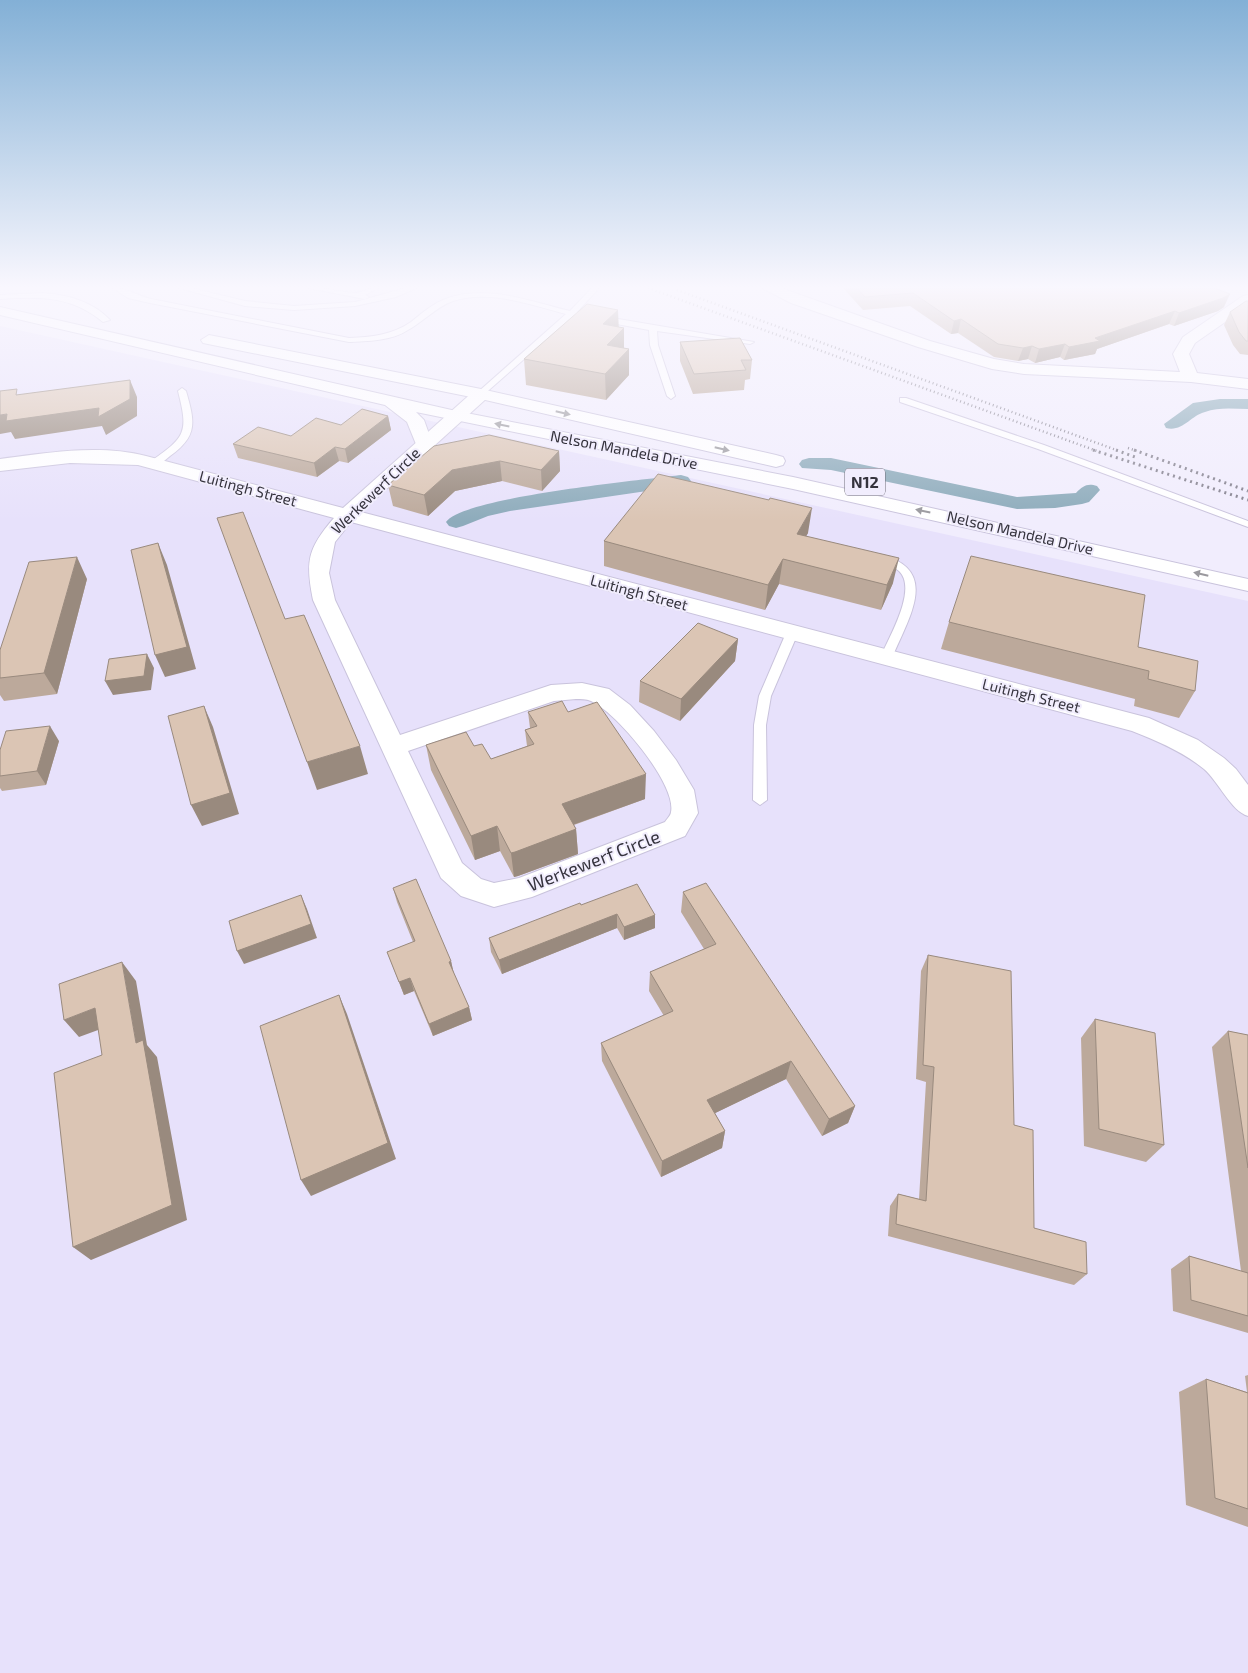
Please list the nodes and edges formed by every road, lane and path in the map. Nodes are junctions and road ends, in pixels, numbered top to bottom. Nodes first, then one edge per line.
1 (239, 366) edge
2 (340, 366) edge
3 (512, 366) edge
4 (661, 366) edge
5 (1005, 366) edge
6 (1186, 366) edge
7 (1191, 378) junction
8 (1248, 384) edge
9 (182, 391) dead end
10 (481, 394) junction
11 (671, 396) dead end
12 (903, 400) dead end
13 (391, 401) junction
14 (456, 416) junction
15 (424, 445) junction
16 (153, 464) junction
17 (0, 465) edge
18 (347, 515) junction
19 (1248, 524) edge
20 (873, 556) edge
21 (1248, 568) edge
22 (1248, 586) edge
23 (792, 634) junction
24 (886, 658) junction
25 (392, 747) junction
26 (1242, 784) edge
27 (760, 800) dead end
28 (1248, 806) edge

1 - 13 main road, Nelson Mandela Drive / N12
2 - 10 main road, Nelson Mandela Drive / N12
3 - 10 lane
4 - 11 lane
5 - 7 main road
6 - 7 main road
7 - 8 main road
9 - 16 lane
10 - 14 main road, Werkewerf Circle
10 -> 21 main road, Nelson Mandela Drive / N12
12 - 19 lane
13 - 14 main road, Nelson Mandela Drive / N12
13 - 15 main road
14 - 15 main road, Werkewerf Circle
22 -> 14 main road, Nelson Mandela Drive / N12
15 - 18 main road, Werkewerf Circle
16 - 17 main road, Luitingh Street
16 - 18 main road, Luitingh Street
18 - 23 main road, Luitingh Street
18 - 25 main road, Werkewerf Circle
20 - 24 lane
23 - 24 main road, Luitingh Street
23 - 27 lane
24 - 26 main road, Luitingh Street
25 - 25 main road, Werkewerf Circle
26 - 28 main road, Luitingh Street

